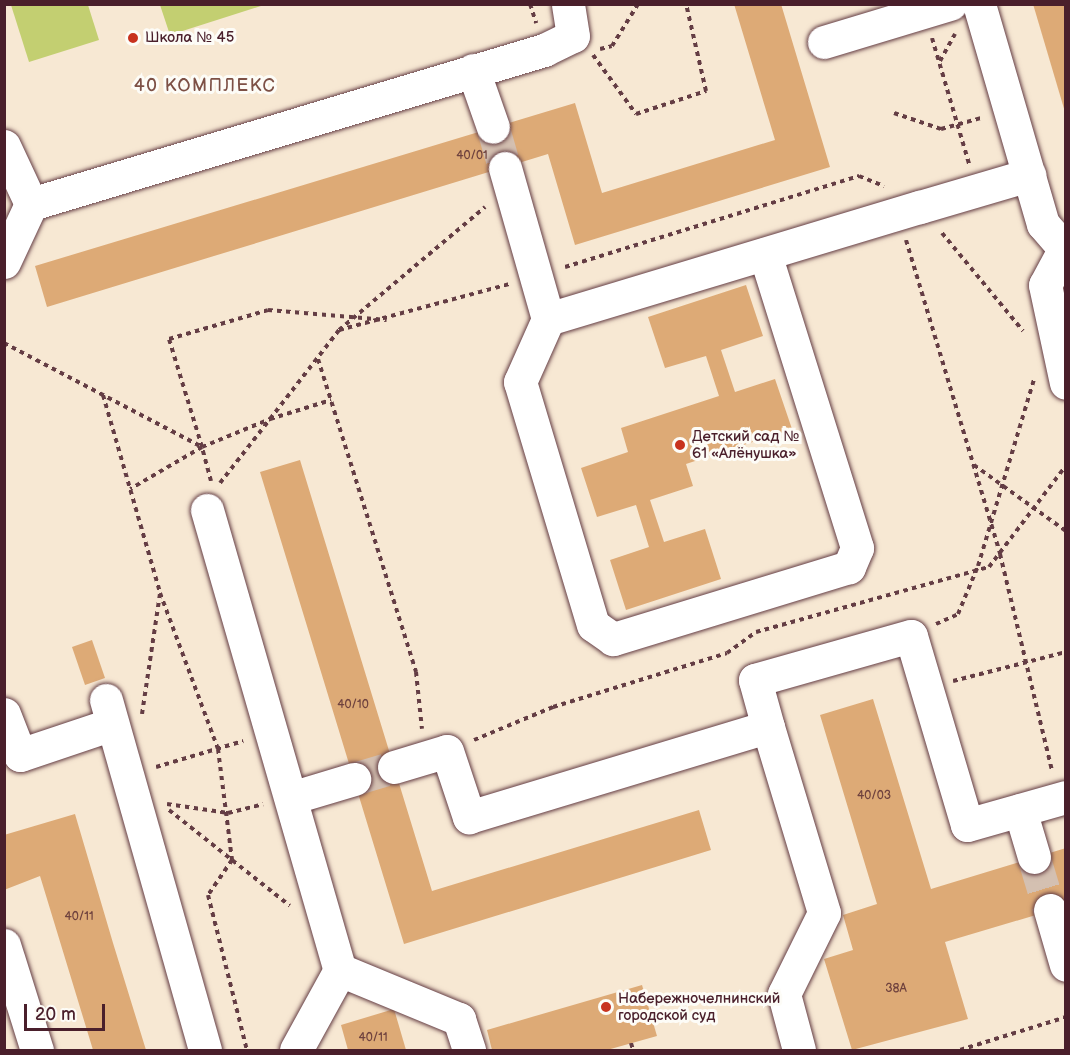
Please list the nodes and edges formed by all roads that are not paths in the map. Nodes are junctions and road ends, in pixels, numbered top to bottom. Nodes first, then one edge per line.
1 (568, 4) edge
2 (979, 4) edge
3 (928, 8) edge
4 (824, 42) dead end
5 (473, 70) junction
6 (493, 128) tunnel mouth
7 (4, 146) edge
8 (1029, 175) junction
9 (507, 176) tunnel mouth
10 (31, 204) junction
11 (1064, 246) edge
12 (765, 254) junction
13 (4, 262) edge
14 (548, 319) junction
15 (1065, 383) edge
16 (207, 510) dead end
17 (4, 714) edge
18 (768, 727) junction
19 (394, 767) tunnel mouth
20 (354, 779) tunnel mouth
21 (294, 797) junction
22 (1061, 798) edge
23 (1020, 810) junction
24 (1034, 857) tunnel mouth
25 (1050, 910) tunnel mouth
26 (4, 945) edge
27 (1065, 965) edge
28 (340, 970) junction
29 (37, 1050) edge
30 (204, 1050) edge
31 (296, 1050) edge
32 (469, 1050) edge
33 (799, 1050) edge

1 - 5 lane
2 - 8 lane
3 - 4 lane
5 - 6 lane
5 - 10 lane
7 - 10 lane
8 - 11 lane
8 - 12 lane
9 - 14 lane
10 - 13 lane
11 - 15 lane
12 - 14 lane
12 - 14 lane
16 - 21 lane
17 - 30 lane
18 - 19 lane
18 - 23 lane
18 - 33 lane
20 - 21 lane
21 - 28 lane
22 - 23 lane
23 - 24 lane
25 - 27 lane
26 - 29 lane
28 - 31 lane
28 - 32 lane

